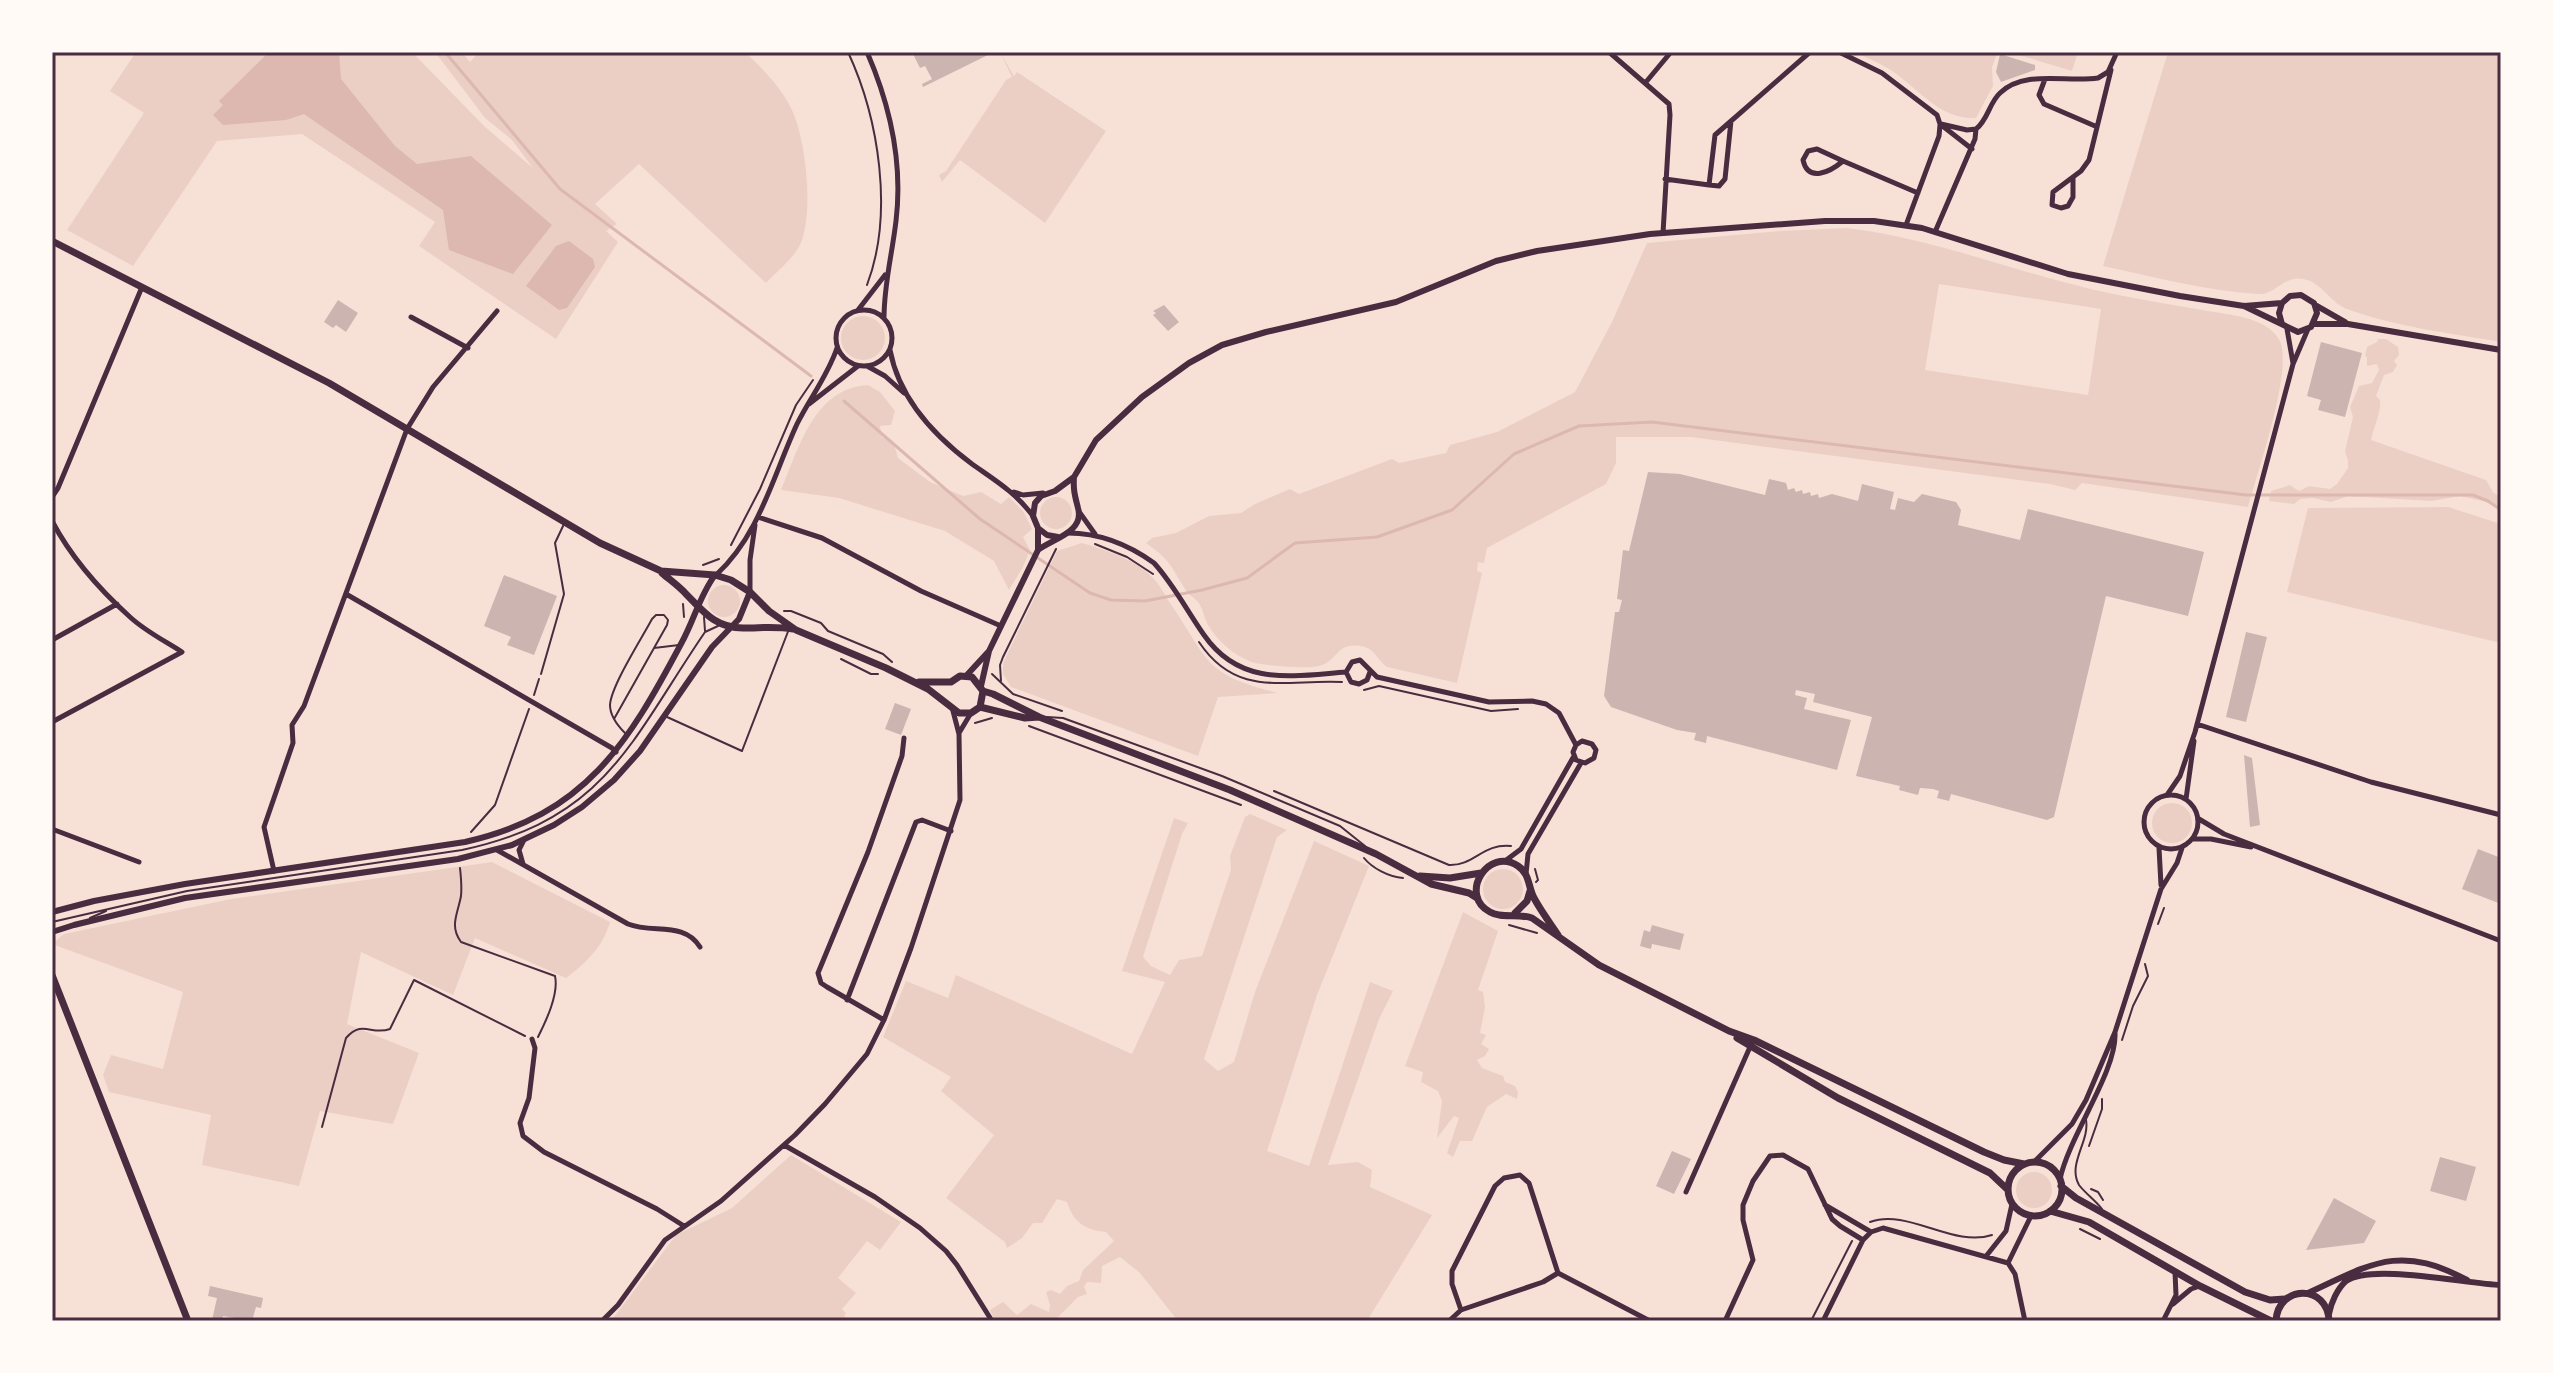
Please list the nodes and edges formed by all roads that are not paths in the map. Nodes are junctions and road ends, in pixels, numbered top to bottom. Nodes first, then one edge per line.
1 (867, 52) edge
2 (1609, 52) edge
3 (1671, 52) edge
4 (1810, 52) edge
5 (1839, 52) edge
6 (2117, 52) edge
7 (2112, 65) junction
8 (2045, 79) junction
9 (1646, 82) junction
10 (1731, 120) junction
11 (1940, 124) junction
12 (2095, 126) junction
13 (1976, 129) junction
14 (1972, 149) junction
15 (1843, 161) junction
16 (2073, 178) junction
17 (1665, 179) junction
18 (1709, 185) junction
19 (1918, 193) junction
20 (1906, 225) junction
21 (1935, 232) junction
22 (1663, 233) junction
23 (52, 241) edge
24 (886, 274) junction
25 (142, 287) junction
26 (2282, 303) junction
27 (2314, 303) junction
28 (2244, 306) junction
29 (858, 310) junction
30 (497, 311) dead end
31 (411, 317) dead end
32 (884, 318) junction
33 (2348, 324) junction
34 (2285, 326) junction
35 (2311, 326) junction
36 (468, 348) junction
37 (837, 348) junction
38 (890, 350) junction
39 (2501, 350) edge
40 (2293, 364) junction
41 (858, 366) junction
42 (867, 366) junction
43 (905, 393) junction
44 (808, 405) junction
45 (407, 429) junction
46 (1074, 477) junction
47 (1055, 491) junction
48 (1013, 492) junction
49 (1045, 493) junction
50 (52, 497) edge
51 (1074, 500) junction
52 (1079, 510) junction
53 (1033, 516) junction
54 (757, 520) junction
55 (52, 521) edge
56 (565, 523) junction
57 (1038, 528) junction
58 (1068, 533) junction
59 (1095, 534) junction
60 (1058, 537) junction
61 (1038, 550) junction
62 (661, 571) junction
63 (715, 575) junction
64 (750, 592) junction
65 (346, 594) junction
66 (117, 604) junction
67 (701, 612) junction
68 (723, 624) junction
69 (1001, 626) junction
70 (733, 627) junction
71 (793, 629) junction
72 (705, 632) junction
73 (52, 640) edge
74 (680, 645) junction
75 (654, 648) junction
76 (989, 651) junction
77 (1346, 672) junction
78 (1370, 672) junction
79 (541, 674) road end
80 (966, 676) junction
81 (911, 682) junction
82 (951, 682) junction
83 (982, 688) junction
84 (950, 707) junction
85 (980, 707) junction
86 (971, 713) junction
87 (664, 715) junction
88 (1039, 717) junction
89 (614, 719) junction
90 (52, 722) edge
91 (2197, 724) junction
92 (2195, 732) junction
93 (959, 734) junction
94 (628, 736) junction
95 (904, 738) dead end
96 (635, 741) junction
97 (1576, 745) junction
98 (616, 752) junction
99 (1574, 756) junction
100 (1581, 763) junction
101 (2167, 795) junction
102 (2186, 799) junction
103 (2501, 815) edge
104 (2199, 819) junction
105 (52, 829) edge
106 (951, 831) junction
107 (525, 839) junction
108 (2193, 839) junction
109 (2158, 847) junction
110 (2182, 848) junction
111 (2264, 849) junction
112 (497, 850) junction
113 (139, 862) dead end
114 (1503, 862) junction
115 (524, 865) junction
116 (274, 871) junction
117 (1481, 873) junction
118 (1526, 875) junction
119 (1410, 876) junction
120 (1530, 889) junction
121 (2161, 889) junction
122 (1478, 899) junction
123 (115, 908) junction
124 (52, 912) edge
125 (1513, 914) junction
126 (52, 922) edge
127 (74, 925) junction
128 (54, 930) edge
129 (1558, 935) junction
130 (2501, 941) edge
131 (700, 947) dead end
132 (52, 975) edge
133 (847, 1000) junction
134 (884, 1020) junction
135 (1729, 1031) junction
136 (2115, 1032) junction
137 (532, 1039) road end
138 (1750, 1047) junction
139 (2085, 1115) junction
140 (784, 1145) junction
141 (2034, 1162) junction
142 (2024, 1164) junction
143 (2060, 1183) junction
144 (2008, 1190) junction
145 (1686, 1192) dead end
146 (1824, 1204) junction
147 (2012, 1204) junction
148 (2050, 1211) junction
149 (2106, 1213) junction
150 (2031, 1216) junction
151 (684, 1226) junction
152 (1871, 1232) junction
153 (1863, 1240) junction
154 (1987, 1255) junction
155 (2008, 1263) junction
156 (2175, 1271) junction
157 (1558, 1273) junction
158 (2470, 1281) junction
159 (2501, 1285) edge
160 (2200, 1286) junction
161 (2308, 1293) junction
162 (2285, 1299) junction
163 (1461, 1310) junction
164 (2168, 1311) junction
165 (2329, 1317) edge
166 (188, 1321) edge
167 (602, 1321) edge
168 (992, 1321) edge
169 (1449, 1321) edge
170 (1650, 1321) edge
171 (1725, 1321) edge
172 (1823, 1321) edge
173 (2025, 1321) edge
174 (2163, 1321) edge
175 (2274, 1321) edge

1 - 24 street
2 - 9 street
3 - 9 street
4 - 10 street
5 - 11 street
6 - 7 street
7 - 8 street
7 - 12 street
8 - 12 street
8 - 13 street
9 - 17 street
10 - 18 street
10 - 18 street
11 - 13 street
11 - 14 street
11 - 19 street
12 - 16 street
13 - 14 street
14 - 21 street
15 - 15 street
15 - 19 street
16 - 16 street
17 - 18 street
17 - 22 street
19 - 20 street
20 - 21 street
20 - 22 street
21 - 28 street
22 - 46 street
23 - 25 main road
24 - 29 street
24 - 32 street
25 - 45 main road
25 - 50 street
26 - 27 street
26 - 28 street
26 - 34 street
27 - 33 street
27 - 35 street
28 - 34 street
29 - 32 street
29 - 37 street
30 - 36 street
31 - 36 street
32 - 38 street
33 - 35 street
33 - 39 street
34 - 35 street
34 - 40 street
35 - 40 street
36 - 45 street
37 - 41 street
37 - 44 street
38 - 42 street
38 - 43 street
40 - 91 street
41 - 42 street
41 - 44 street
42 - 43 street
43 - 48 street
44 - 54 street
45 - 56 main road
45 - 65 street
46 - 47 street
46 - 51 street
47 - 49 street
47 - 51 street
48 - 49 street
48 - 53 street
49 - 53 street
51 - 52 street
52 - 58 street
52 - 59 street
53 - 57 street
54 - 63 street
54 - 64 street
54 - 69 street
55 - 66 street
56 - 62 main road
56 - 79 lane
57 - 60 street
57 - 61 street
58 - 59 street
58 - 60 street
59 - 77 street
60 - 61 street
61 - 69 street
62 - 63 main road
62 - 67 main road
63 - 64 main road
63 - 67 street
64 - 70 street
64 - 71 main road
65 - 98 street
65 - 116 street
66 - 73 street
66 - 90 street
67 - 68 main road
67 - 72 lane
67 - 74 street
68 - 70 main road
68 - 72 lane
69 - 76 street
70 - 71 main road
70 - 87 street
71 - 81 main road
71 - 87 lane
72 - 96 lane
74 - 75 lane
74 - 94 street
75 - 89 lane
75 - 89 lane
76 - 80 street
76 - 83 street
77 - 78 street
77 - 78 street
78 - 97 street
80 - 82 main road
80 - 83 main road
81 - 82 main road
81 - 84 main road
82 - 84 main road
83 - 85 main road
83 - 88 main road
84 - 86 main road
84 - 93 street
85 - 86 main road
85 - 88 main road
86 - 93 street
87 - 107 street
88 - 119 main road
89 - 94 lane
91 - 92 street
91 - 103 street
92 - 101 street
92 - 102 street
93 - 106 street
94 - 96 lane
94 - 98 street
95 - 133 street
96 - 123 lane
97 - 99 street
97 - 100 street
98 - 116 street
99 - 100 street
99 - 114 street
100 - 118 street
101 - 102 street
101 - 109 street
102 - 104 street
104 - 108 street
104 - 111 street
105 - 113 street
106 - 133 street
106 - 134 street
107 - 112 street
107 - 115 street
108 - 110 street
108 - 111 street
109 - 110 street
109 - 121 street
110 - 121 street
111 - 130 street
112 - 115 street
112 - 127 street
114 - 117 main road
114 - 118 main road
115 - 131 street
116 - 124 street
117 - 119 main road
117 - 122 main road
118 - 120 main road
119 - 122 main road
120 - 125 main road
120 - 129 main road
121 - 136 street
122 - 125 main road
123 - 126 lane
123 - 127 lane
125 - 129 main road
127 - 128 street
129 - 135 main road
132 - 166 main road
133 - 134 street
134 - 140 street
135 - 138 main road
135 - 142 main road
136 - 139 street
136 - 141 street
137 - 151 street
138 - 144 main road
138 - 145 street
139 - 143 street
139 - 149 lane
140 - 151 street
140 - 168 street
141 - 142 main road
141 - 143 main road
142 - 144 main road
143 - 148 main road
143 - 149 main road
144 - 147 main road
146 - 152 street
146 - 153 street
146 - 171 street
147 - 150 main road
147 - 154 street
148 - 150 main road
148 - 156 main road
149 - 162 main road
150 - 155 street
151 - 167 street
152 - 153 street
152 - 154 street
153 - 172 street
154 - 155 street
155 - 173 street
156 - 160 main road
156 - 164 street
157 - 163 street
157 - 163 street
157 - 170 street
158 - 159 street
158 - 161 street
158 - 165 street
160 - 164 street
160 - 175 main road
161 - 162 main road
161 - 165 main road
162 - 175 main road
163 - 169 street
164 - 174 street

